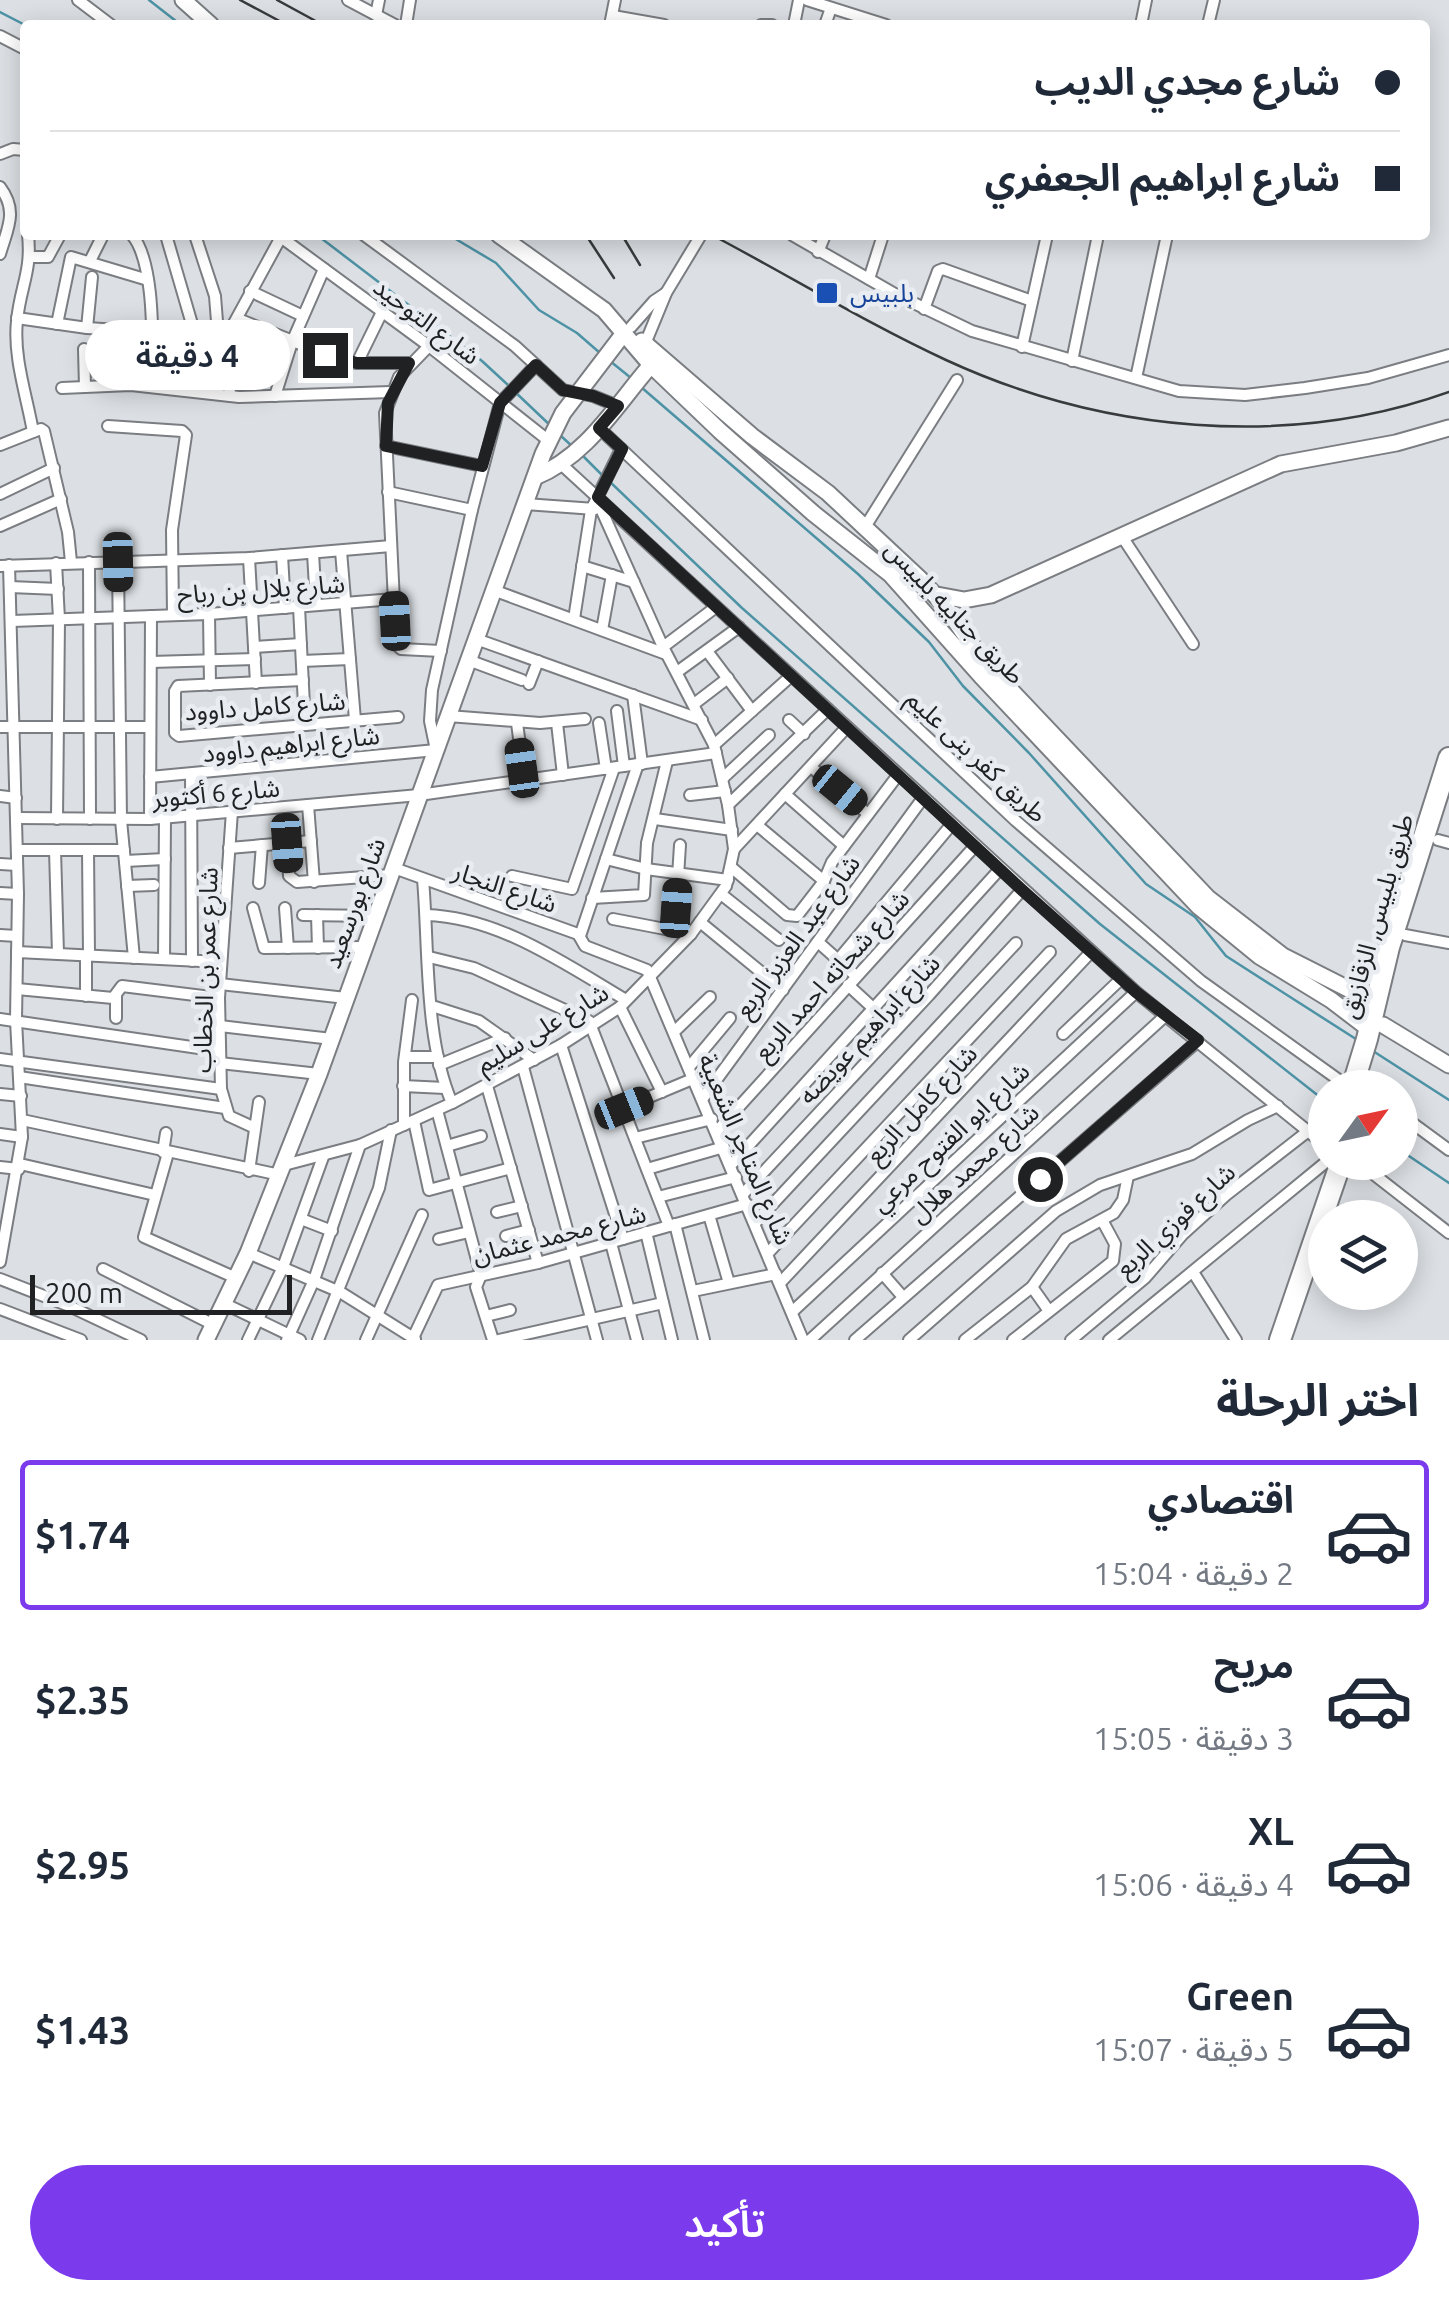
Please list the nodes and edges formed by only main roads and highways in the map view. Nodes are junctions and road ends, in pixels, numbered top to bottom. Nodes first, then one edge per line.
1 (183, 0) edge
2 (205, 20) edge
3 (506, 240) edge
4 (521, 240) edge
5 (623, 334) junction
6 (648, 368) junction
7 (1449, 428) edge
8 (536, 477) junction
9 (828, 493) junction
10 (813, 513) junction
11 (937, 606) junction
12 (1449, 758) edge
13 (1449, 803) edge
14 (1138, 836) junction
15 (1444, 841) edge
16 (1376, 1004) junction
17 (1374, 1033) junction
18 (1449, 1064) edge
19 (1358, 1070) edge
20 (1368, 1070) edge
21 (1320, 1180) edge
22 (1335, 1180) edge
23 (210, 1332) edge
24 (1268, 1340) edge
25 (1280, 1340) edge

1 - 2 main road
3 - 5 main road, طريق جنابيه بلبيس
4 - 5 main road, طريق جنابيه بلبيس
5 - 6 main road, طريق جنابيه بلبيس
5 - 8 main road, شارع بورسعيد
5 - 9 main road, طريق جنابيه بلبيس
6 - 8 main road
6 - 10 main road, طريق جنابيه بلبيس
7 - 11 main road, طريق جنابيه بلبيس
8 - 23 main road, شارع بورسعيد
9 - 10 main road
9 - 11 main road, طريق جنابيه بلبيس
10 - 11 main road, طريق جنابيه بلبيس
11 - 14 main road, طريق جنابيه بلبيس
12 - 16 highway, طريق بلبيس, الزقازيق
13 - 15 highway, طريق بلبيس, الزقازيق
14 - 16 main road, طريق جنابيه بلبيس
14 - 17 main road, طريق جنابيه بلبيس
15 - 17 highway, طريق بلبيس, الزقازيق
16 - 17 highway, طريق بلبيس, الزقازيق
17 - 18 main road, طريق جنابيه بلبيس
17 - 19 highway, طريق بلبيس, الزقازيق
17 - 20 highway, طريق بلبيس, الزقازيق
21 - 24 highway
22 - 25 highway

